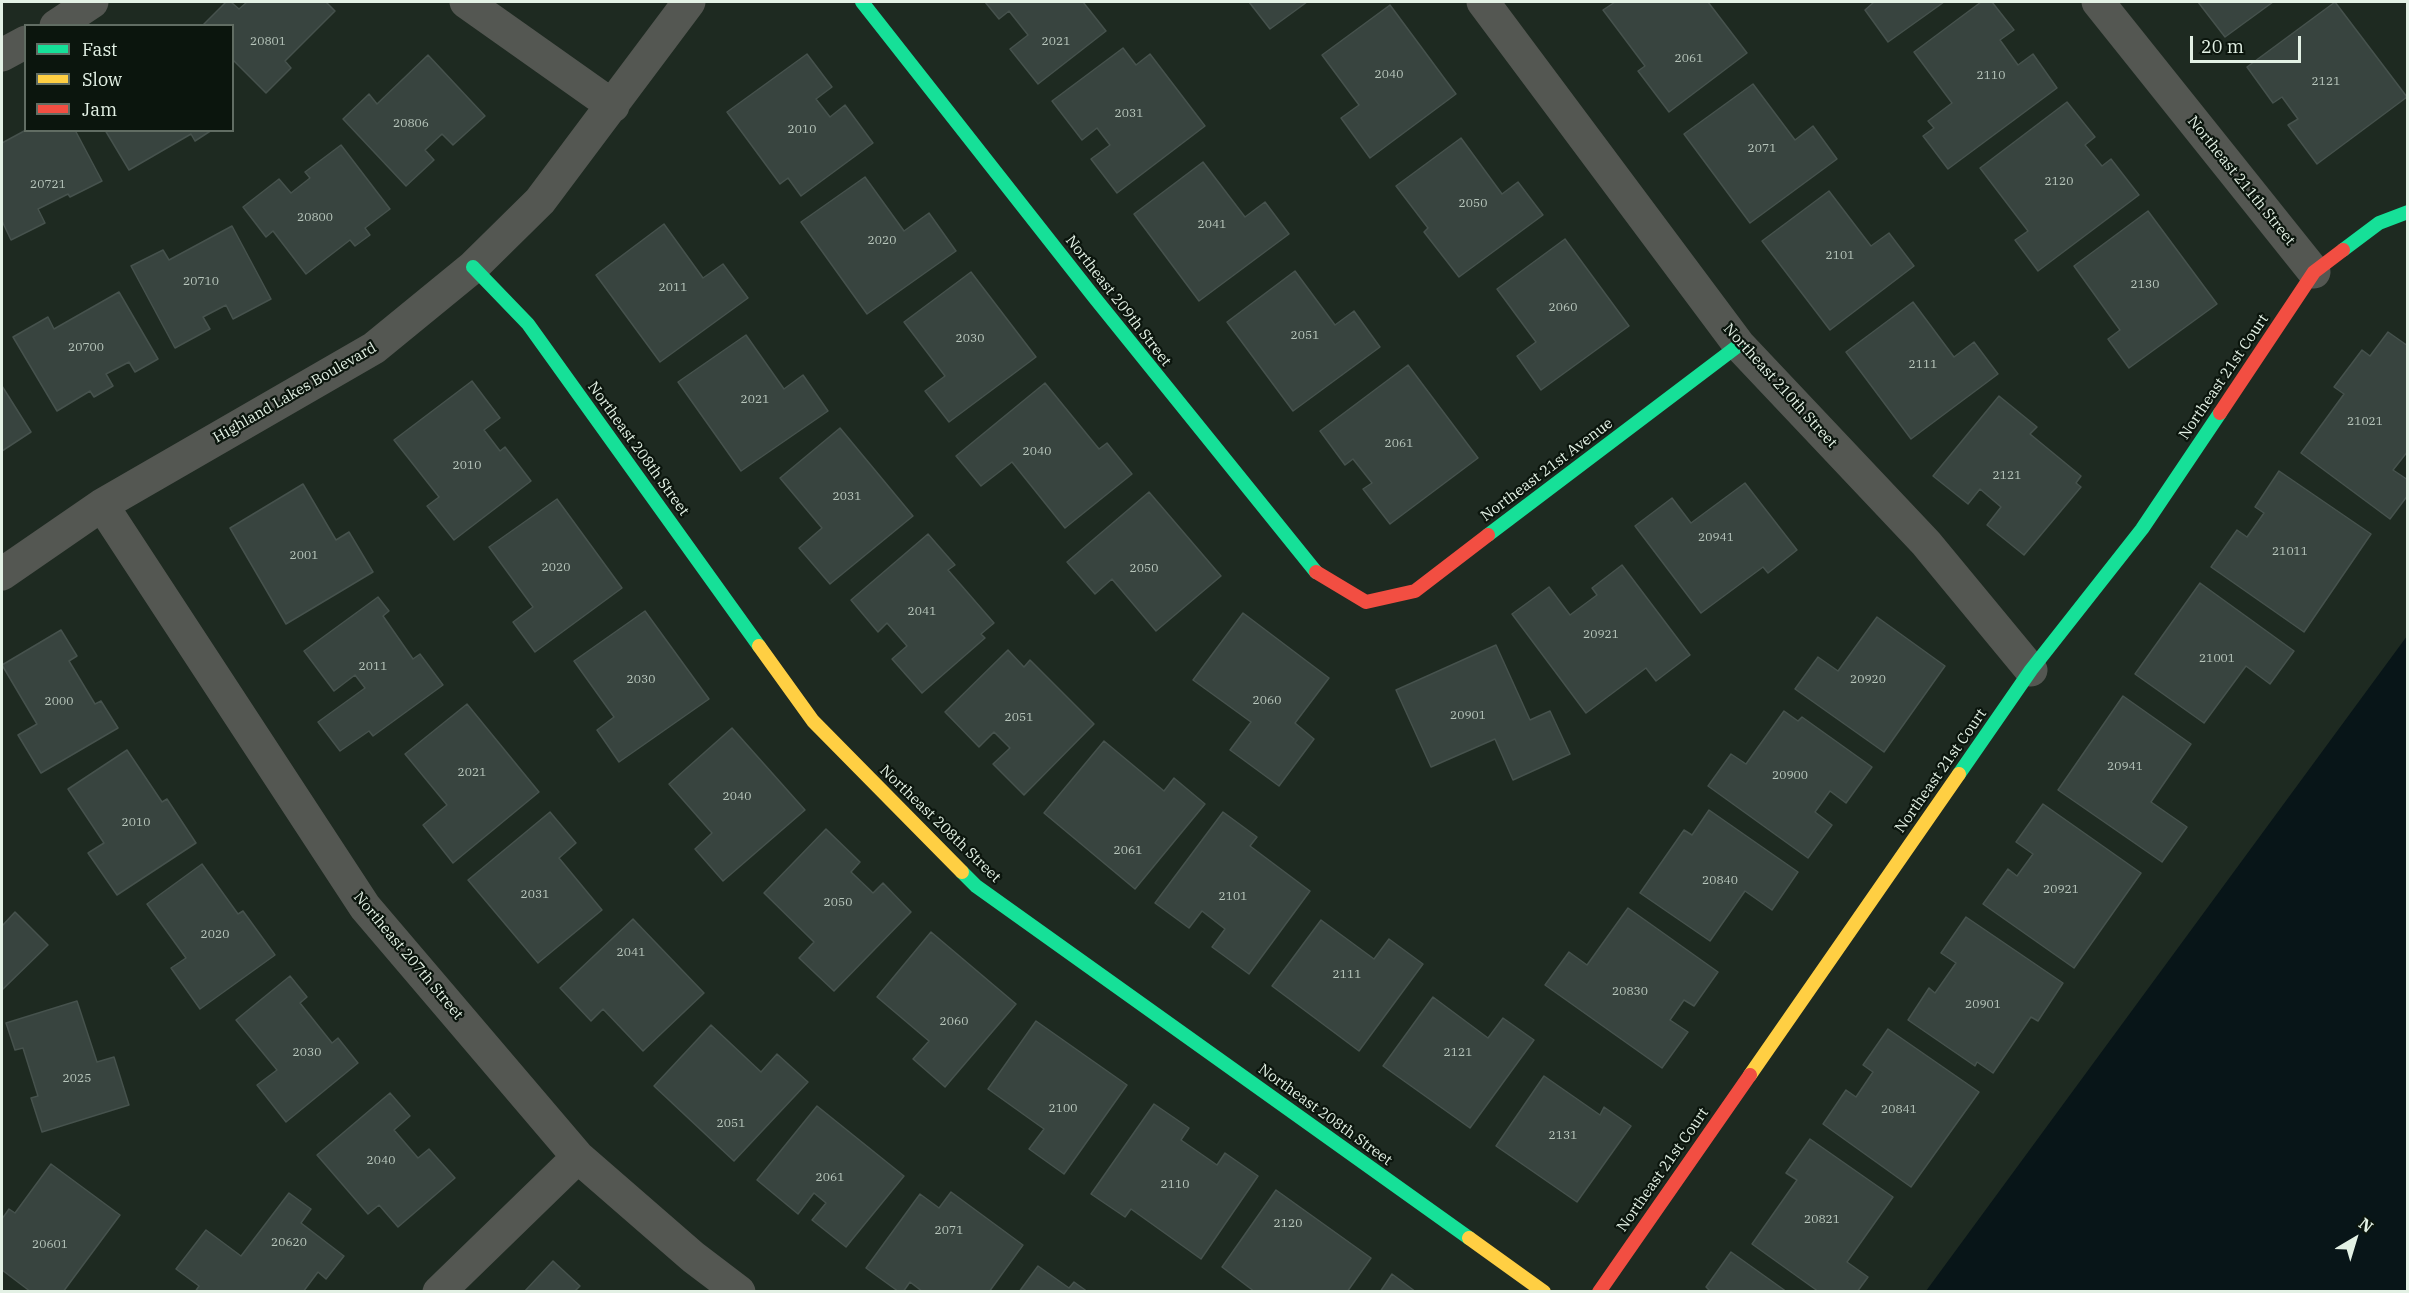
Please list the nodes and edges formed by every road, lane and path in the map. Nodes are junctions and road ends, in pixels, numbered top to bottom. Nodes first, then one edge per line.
1 (92, 2) edge
2 (466, 2) edge
3 (689, 2) edge
4 (862, 2) edge
5 (1484, 2) edge
6 (2098, 2) edge
7 (59, 24) edge
8 (24, 43) edge
9 (2, 55) edge
10 (613, 106) junction
11 (2408, 212) edge
12 (473, 267) junction
13 (2314, 272) junction
14 (1739, 345) junction
15 (102, 505) junction
16 (2, 574) edge
17 (1366, 602) joint
18 (2031, 670) junction
19 (578, 1157) junction
20 (439, 1292) edge
21 (739, 1292) edge
22 (1544, 1292) edge
23 (1599, 1292) edge

1 - 7 street
2 - 10 street
3 - 10 street, Highland Lakes Boulevard
4 - 17 street, Northeast 209th Street
5 - 14 street, Northeast 210th Street
6 - 13 street, Northeast 211th Street
8 - 9 street
10 - 12 street, Highland Lakes Boulevard
11 - 13 street
12 - 15 street, Highland Lakes Boulevard
12 - 22 street, Northeast 208th Street
13 - 18 street, Northeast 21st Court
14 - 17 street, Northeast 21st Avenue
14 - 18 street, Northeast 210th Street
15 - 16 street, Highland Lakes Boulevard
15 - 19 street, Northeast 207th Street
18 - 23 street, Northeast 21st Court
19 - 20 street
19 - 21 street, Northeast 207th Street

